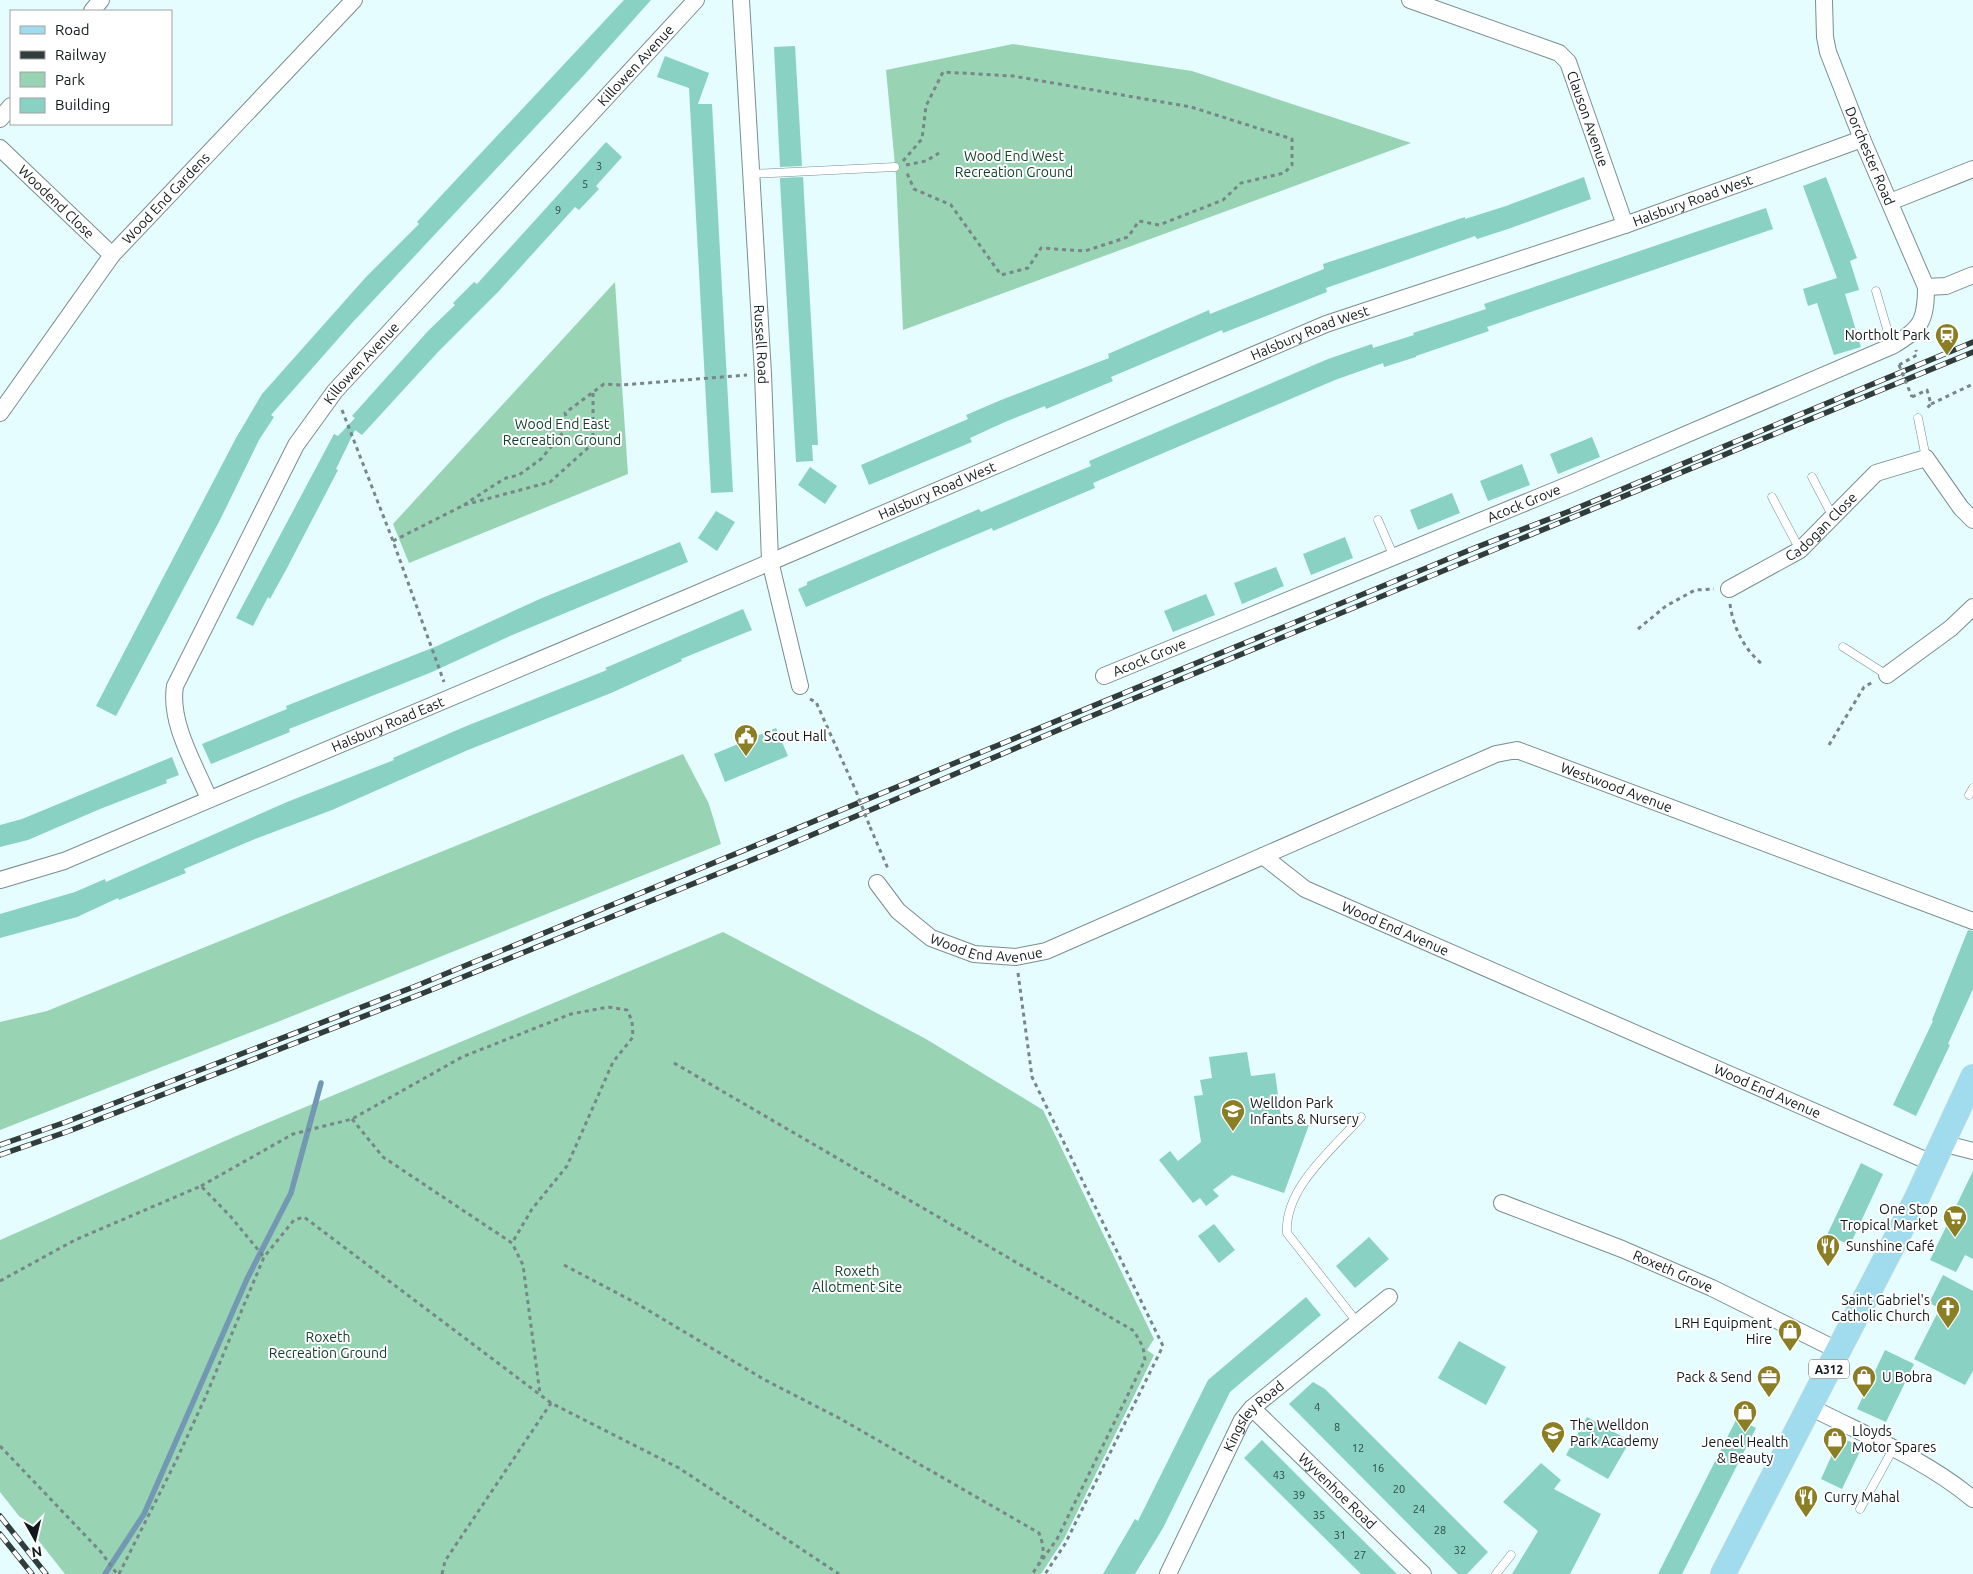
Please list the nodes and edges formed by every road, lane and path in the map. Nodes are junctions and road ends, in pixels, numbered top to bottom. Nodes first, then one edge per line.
1 (102, 0) edge
2 (354, 0) edge
3 (696, 0) edge
4 (741, 0) edge
5 (1410, 0) edge
6 (1824, 0) edge
7 (93, 10) edge
8 (10, 107) edge
9 (0, 119) edge
10 (1862, 139) junction
11 (0, 148) edge
12 (939, 153) dead end
13 (895, 167) joint
14 (1973, 169) edge
15 (751, 174) junction
16 (1890, 202) junction
17 (1624, 224) junction
18 (112, 255) junction
19 (1973, 275) edge
20 (1926, 288) junction
21 (1876, 291) dead end
22 (1926, 310) joint
23 (1892, 346) junction
24 (1917, 354) dead end
25 (763, 374) junction
26 (1973, 384) edge
27 (335, 391) junction
28 (593, 392) junction
29 (1931, 404) junction
30 (0, 413) edge
31 (1918, 418) joint
32 (1918, 461) junction
33 (1812, 477) dead end
34 (1772, 497) dead end
35 (464, 505) junction
36 (1833, 517) junction
37 (1378, 520) dead end
38 (1973, 520) edge
39 (393, 540) junction
40 (1800, 550) junction
41 (1394, 556) junction
42 (770, 561) junction
43 (1729, 589) junction
44 (1973, 607) edge
45 (1638, 629) dead end
46 (1843, 647) dead end
47 (1762, 664) dead end
48 (1887, 675) junction
49 (1104, 676) dead end
50 (802, 691) joint
51 (449, 697) junction
52 (1829, 746) dead end
53 (209, 798) junction
54 (1263, 856) junction
55 (0, 880) edge
56 (877, 883) joint
57 (1973, 921) edge
58 (1016, 957) junction
59 (674, 1063) dead end
60 (1973, 1077) edge
61 (1361, 1118) dead end
62 (352, 1119) junction
63 (1973, 1151) edge
64 (1937, 1153) junction
65 (200, 1186) junction
66 (1502, 1203) dead end
67 (512, 1243) junction
68 (264, 1257) junction
69 (564, 1264) dead end
70 (0, 1281) edge
71 (1389, 1297) dead end
72 (1357, 1322) junction
73 (1839, 1352) junction
74 (540, 1395) junction
75 (551, 1403) junction
76 (1810, 1407) junction
77 (1252, 1408) junction
78 (0, 1446) edge
79 (1894, 1448) junction
80 (1973, 1499) edge
81 (1860, 1509) dead end
82 (1511, 1554) dead end
83 (1039, 1564) junction
84 (118, 1574) edge
85 (442, 1574) edge
86 (839, 1574) edge
87 (1032, 1574) edge
88 (1045, 1574) edge
89 (1168, 1574) edge
90 (1423, 1574) edge
91 (1496, 1574) edge
92 (1723, 1574) edge

1 - 7 street
2 - 18 street, Wood End Gardens
3 - 27 street, Killowen Avenue
4 - 15 street, Russell Road
5 - 17 street, Clauson Avenue
6 - 10 street, Dorchester Road
8 - 9 street
10 - 16 street, Dorchester Road
10 - 17 street, Halsbury Road West
11 - 18 street, Woodend Close
12 - 13 path
13 - 15 lane
14 - 16 street
15 - 25 street, Russell Road
16 - 20 street, Dorchester Road
17 - 42 street, Halsbury Road West
18 - 30 street, Wood End Gardens
19 - 20 street
20 - 22 street, Dorchester Road
21 - 23 lane
22 - 23 street, Acock Grove
23 - 41 street, Acock Grove
24 - 29 path, bridge
25 - 28 path
25 - 42 street, Russell Road
26 - 29 path
27 - 39 path
27 - 53 street, Killowen Avenue
28 - 35 path
28 - 35 path
29 - 31 path
31 - 32 lane
32 - 36 street, Cadogan Close
32 - 38 street
33 - 36 lane
34 - 40 lane
35 - 39 path
36 - 40 street, Cadogan Close
37 - 41 lane
39 - 51 path
40 - 43 street, Cadogan Close
41 - 49 street, Acock Grove
42 - 50 street, Russell Road
42 - 51 street, Halsbury Road East
43 - 45 path
43 - 47 path
44 - 48 street
46 - 48 lane
48 - 52 path
50 - 56 path, bridge
51 - 53 street, Halsbury Road East
53 - 55 street, Halsbury Road East
54 - 57 street, Westwood Avenue
54 - 58 street, Wood End Avenue
54 - 64 street, Wood End Avenue
56 - 58 street, Wood End Avenue
58 - 88 path
59 - 83 path
60 - 64 main road, A312
61 - 72 lane
62 - 65 path
62 - 67 path
62 - 67 path
63 - 64 street, Wood End Avenue
64 - 73 main road, A312
65 - 68 path
65 - 70 path
66 - 73 street, Roxeth Grove
67 - 74 path
68 - 74 path
68 - 84 path
69 - 83 path
71 - 72 street, Kingsley Road
72 - 77 street, Kingsley Road
73 - 76 main road, A312
74 - 75 path
75 - 85 path
75 - 86 path
76 - 79 street
76 - 92 main road, A312
77 - 89 street, Kingsley Road
77 - 90 street, Wyvenhoe Road
78 - 84 path
79 - 80 street
79 - 81 lane
82 - 91 lane
83 - 87 path

